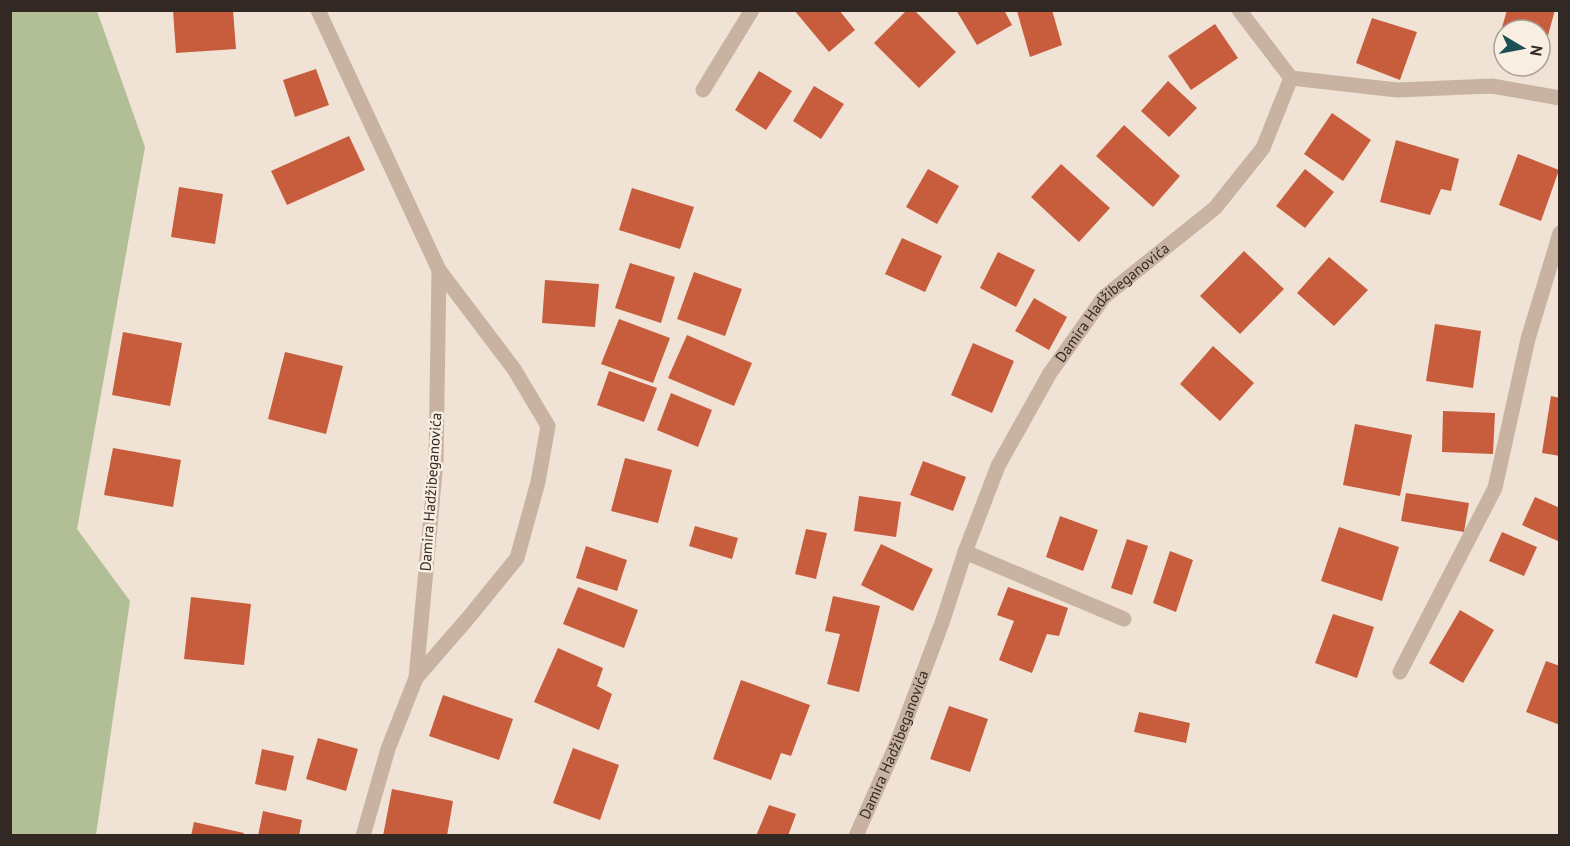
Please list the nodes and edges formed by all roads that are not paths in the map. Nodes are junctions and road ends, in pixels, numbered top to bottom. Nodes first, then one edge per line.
1 (318, 10) edge
2 (752, 10) edge
3 (1239, 10) edge
4 (1291, 78) junction
5 (703, 90) dead end
6 (1560, 98) edge
7 (1560, 233) edge
8 (439, 270) junction
9 (965, 552) junction
10 (1124, 619) dead end
11 (1400, 672) dead end
12 (416, 678) junction
13 (363, 836) edge
14 (856, 836) edge

1 - 8 street, Damira Hadžibeganovića
2 - 5 street
3 - 4 street
4 - 6 street
4 - 9 street, Damira Hadžibeganovića
7 - 11 street
8 - 12 street, Damira Hadžibeganovića
8 - 12 street, Damira Hadžibeganovića
9 - 10 street
9 - 14 street, Damira Hadžibeganovića
12 - 13 street, Damira Hadžibeganovića

